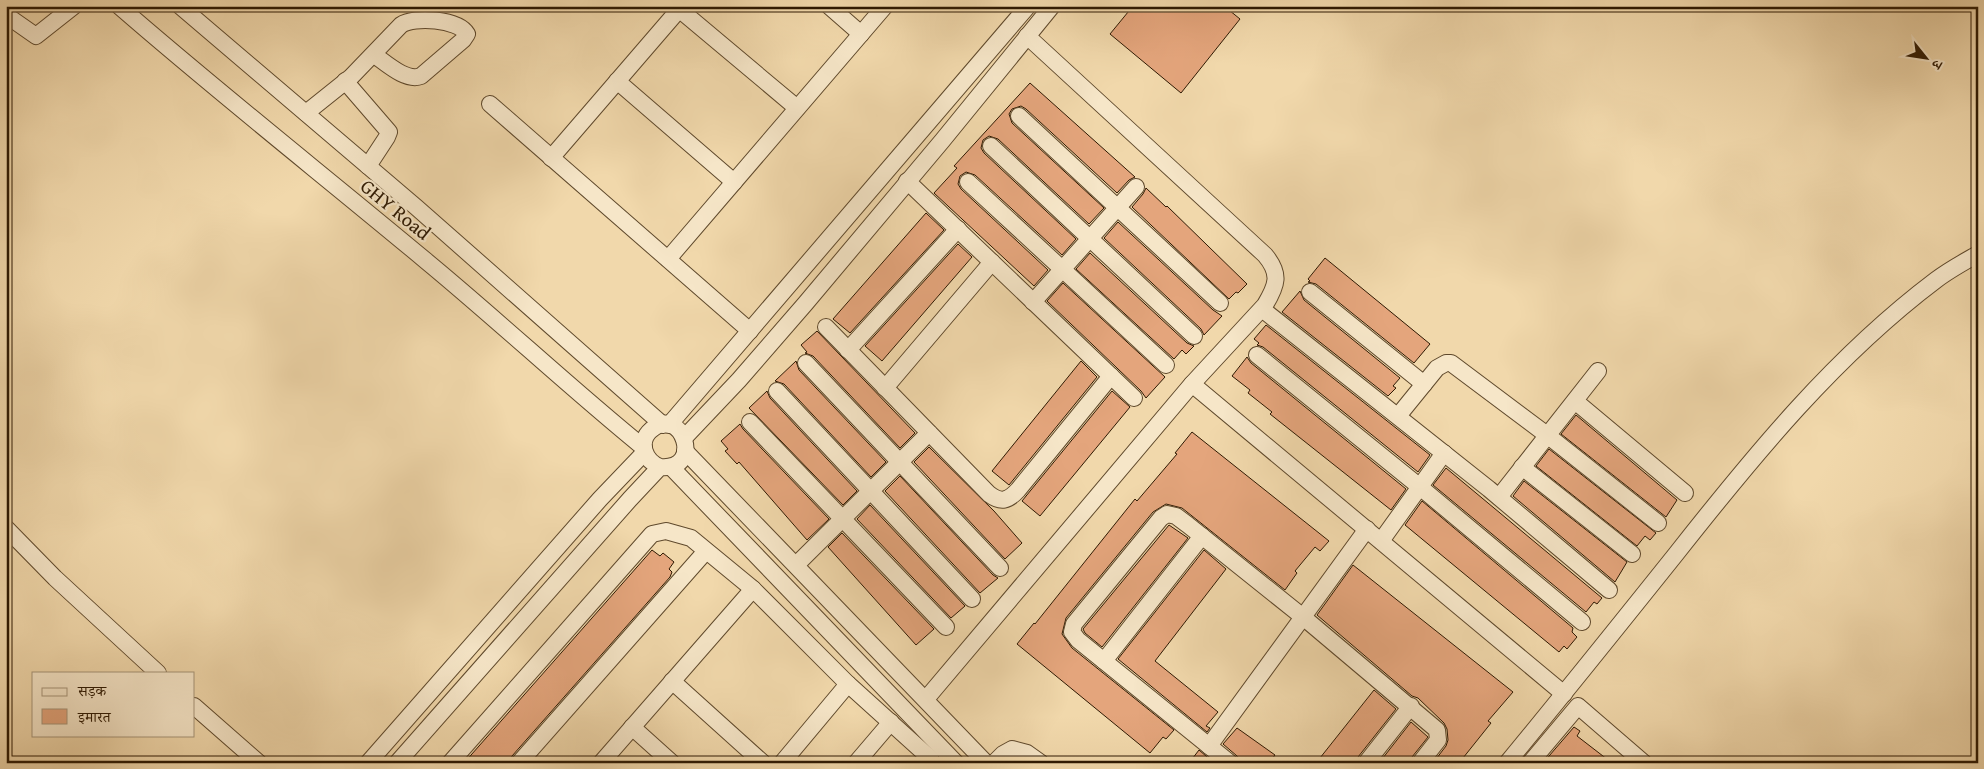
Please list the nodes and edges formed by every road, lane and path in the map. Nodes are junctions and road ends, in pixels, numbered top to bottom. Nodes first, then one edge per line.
1 (74, 6) edge
2 (119, 6) edge
3 (180, 6) edge
4 (829, 6) edge
5 (885, 6) edge
6 (1028, 6) edge
7 (1052, 6) edge
8 (680, 8) edge
9 (6, 15) edge
10 (861, 34) junction
11 (1027, 36) junction
12 (373, 54) junction
13 (617, 81) junction
14 (345, 82) junction
15 (490, 104) dead end
16 (797, 108) junction
17 (306, 113) junction
18 (1018, 116) dead end
19 (991, 146) dead end
20 (551, 158) junction
21 (368, 166) junction
22 (908, 181) junction
23 (734, 182) junction
24 (968, 182) dead end
25 (1136, 187) dead end
26 (1118, 207) junction
27 (958, 229) junction
28 (1090, 239) junction
29 (1978, 254) edge
30 (668, 259) junction
31 (992, 262) junction
32 (1063, 269) junction
33 (1310, 292) dead end
34 (1033, 302) junction
35 (1220, 304) dead end
36 (1262, 309) junction
37 (826, 327) dead end
38 (750, 331) junction
39 (1194, 336) dead end
40 (848, 350) junction
41 (1257, 355) dead end
42 (806, 362) dead end
43 (1166, 365) dead end
44 (1598, 371) dead end
45 (1110, 376) junction
46 (1192, 384) junction
47 (1424, 384) junction
48 (885, 388) junction
49 (777, 392) dead end
50 (1134, 398) dead end
51 (1575, 401) junction
52 (1398, 416) junction
53 (750, 422) dead end
54 (666, 425) junction
55 (929, 433) junction
56 (1548, 435) junction
57 (685, 444) junction
58 (644, 450) junction
59 (1444, 453) junction
60 (900, 462) junction
61 (666, 467) junction
62 (1522, 467) junction
63 (1420, 487) junction
64 (871, 490) junction
65 (1685, 493) dead end
66 (1499, 497) junction
67 (844, 520) junction
68 (1658, 523) dead end
69 (6, 528) edge
70 (1367, 530) junction
71 (1202, 536) junction
72 (1381, 541) junction
73 (706, 550) junction
74 (1632, 554) dead end
75 (796, 565) junction
76 (1000, 568) dead end
77 (752, 589) junction
78 (1609, 590) dead end
79 (972, 598) dead end
80 (1303, 617) junction
81 (1582, 622) dead end
82 (946, 628) dead end
83 (1104, 660) junction
84 (157, 672) edge
85 (672, 681) junction
86 (848, 684) junction
87 (1564, 694) junction
88 (926, 698) junction
89 (1411, 706) junction
90 (195, 707) edge
91 (892, 722) junction
92 (632, 727) junction
93 (1209, 746) junction
94 (259, 763) edge
95 (368, 763) edge
96 (397, 763) edge
97 (450, 763) edge
98 (519, 763) edge
99 (601, 763) edge
100 (672, 763) edge
101 (763, 763) edge
102 (782, 763) edge
103 (856, 763) edge
104 (928, 763) edge
105 (956, 763) edge
106 (986, 763) edge
107 (994, 763) edge
108 (1041, 763) edge
109 (1230, 763) edge
110 (1366, 763) edge
111 (1420, 763) edge
112 (1507, 763) edge
113 (1530, 763) edge
114 (1644, 763) edge

1 - 9 street
2 - 58 street, GHY Road
3 - 17 street, GHY Road
4 - 10 street
5 - 10 street
6 - 38 street
7 - 11 street
8 - 13 street
8 - 16 street
10 - 16 street
11 - 22 street
11 - 36 street
12 - 12 street
12 - 14 street
13 - 20 street
13 - 23 street
14 - 17 street
14 - 21 street
15 - 20 street
16 - 23 street
17 - 21 street, GHY Road
18 - 26 street
19 - 28 street
20 - 30 street
21 - 54 street, GHY Road
22 - 27 street
22 - 57 street
23 - 30 street
24 - 32 street
25 - 26 street
26 - 28 street
26 - 35 street
27 - 31 street
27 - 40 street
28 - 32 street
28 - 39 street
29 - 87 street
30 - 38 street
31 - 34 street
31 - 48 street
32 - 34 street
32 - 43 street
33 - 47 street
34 - 45 street
36 - 46 street
36 - 52 street
37 - 40 street
38 - 54 street
40 - 48 street
41 - 63 street
42 - 60 street
44 - 51 street
45 - 50 street
45 - 55 street
46 - 70 street
46 - 88 street
47 - 52 street
47 - 56 street
48 - 55 street
49 - 64 street
51 - 56 street
51 - 65 street
52 - 59 street
53 - 67 street
54 - 57 street
54 - 58 street
55 - 60 street
56 - 62 street
56 - 68 street
57 - 61 street
57 - 75 street
58 - 61 street
58 - 95 street
59 - 63 street
59 - 66 street
60 - 64 street
60 - 76 street
61 - 96 street
61 - 105 street
62 - 66 street
62 - 74 street
63 - 72 street
63 - 81 street
64 - 67 street
64 - 79 street
66 - 78 street
67 - 75 street
67 - 82 street
69 - 84 street
70 - 72 street
70 - 80 street
71 - 80 street
71 - 83 street
71 - 83 street
72 - 87 street
73 - 77 street
73 - 97 street
73 - 98 street
75 - 88 street
77 - 85 street
77 - 86 street
80 - 89 street
80 - 93 street
83 - 93 street
85 - 92 street
85 - 101 street
86 - 91 street
86 - 102 street
87 - 112 street
88 - 106 street
89 - 110 street
89 - 111 street
90 - 94 street
91 - 103 street
91 - 104 street
92 - 99 street
92 - 100 street
93 - 109 street
107 - 108 street
113 - 114 street

